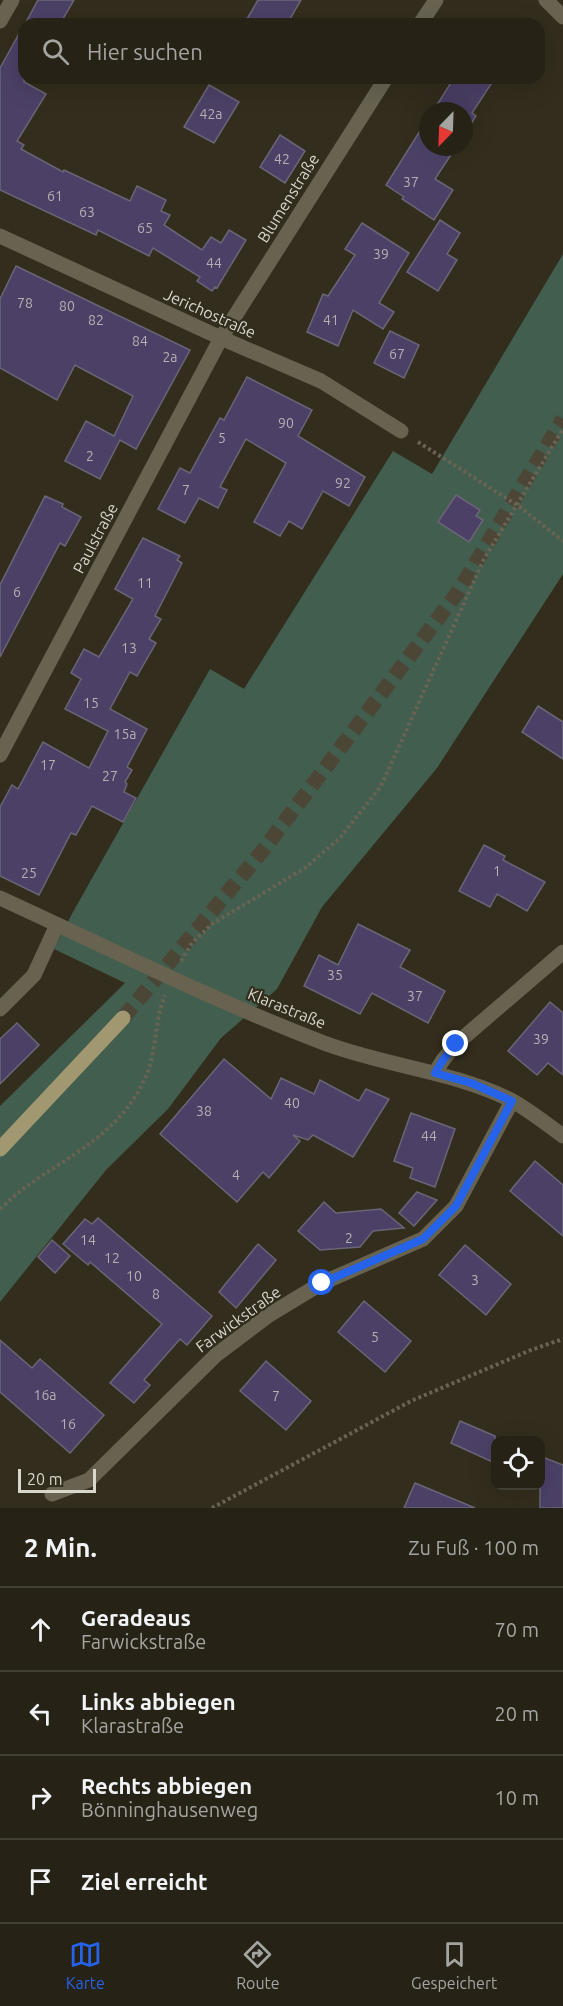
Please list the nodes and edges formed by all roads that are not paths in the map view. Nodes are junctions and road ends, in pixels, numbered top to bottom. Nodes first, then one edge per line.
1 (12, 0) edge
2 (436, 0) edge
3 (546, 0) edge
4 (563, 17) edge
5 (424, 18) edge
6 (0, 21) edge
7 (382, 84) edge
8 (0, 236) edge
9 (221, 338) junction
10 (401, 431) road end
11 (0, 755) edge
12 (0, 898) edge
13 (57, 925) junction
14 (563, 952) edge
15 (0, 1009) edge
16 (123, 1018) tunnel mouth
17 (435, 1073) junction
18 (512, 1101) junction
19 (563, 1136) edge
20 (0, 1149) edge
21 (52, 1494) dead end

1 - 6 street
2 - 5 street
3 - 4 street
7 - 9 street, Blumenstraße
8 - 9 street, Jerichostraße
9 - 10 street, Jerichostraße
9 - 11 street, Paulstraße
12 - 13 street, Klarastraße
13 - 15 street
13 - 17 street, Klarastraße
14 - 17 street
16 - 20 main road
17 - 18 street, Klarastraße
18 - 19 street, Klarastraße
18 - 21 street, Farwickstraße

